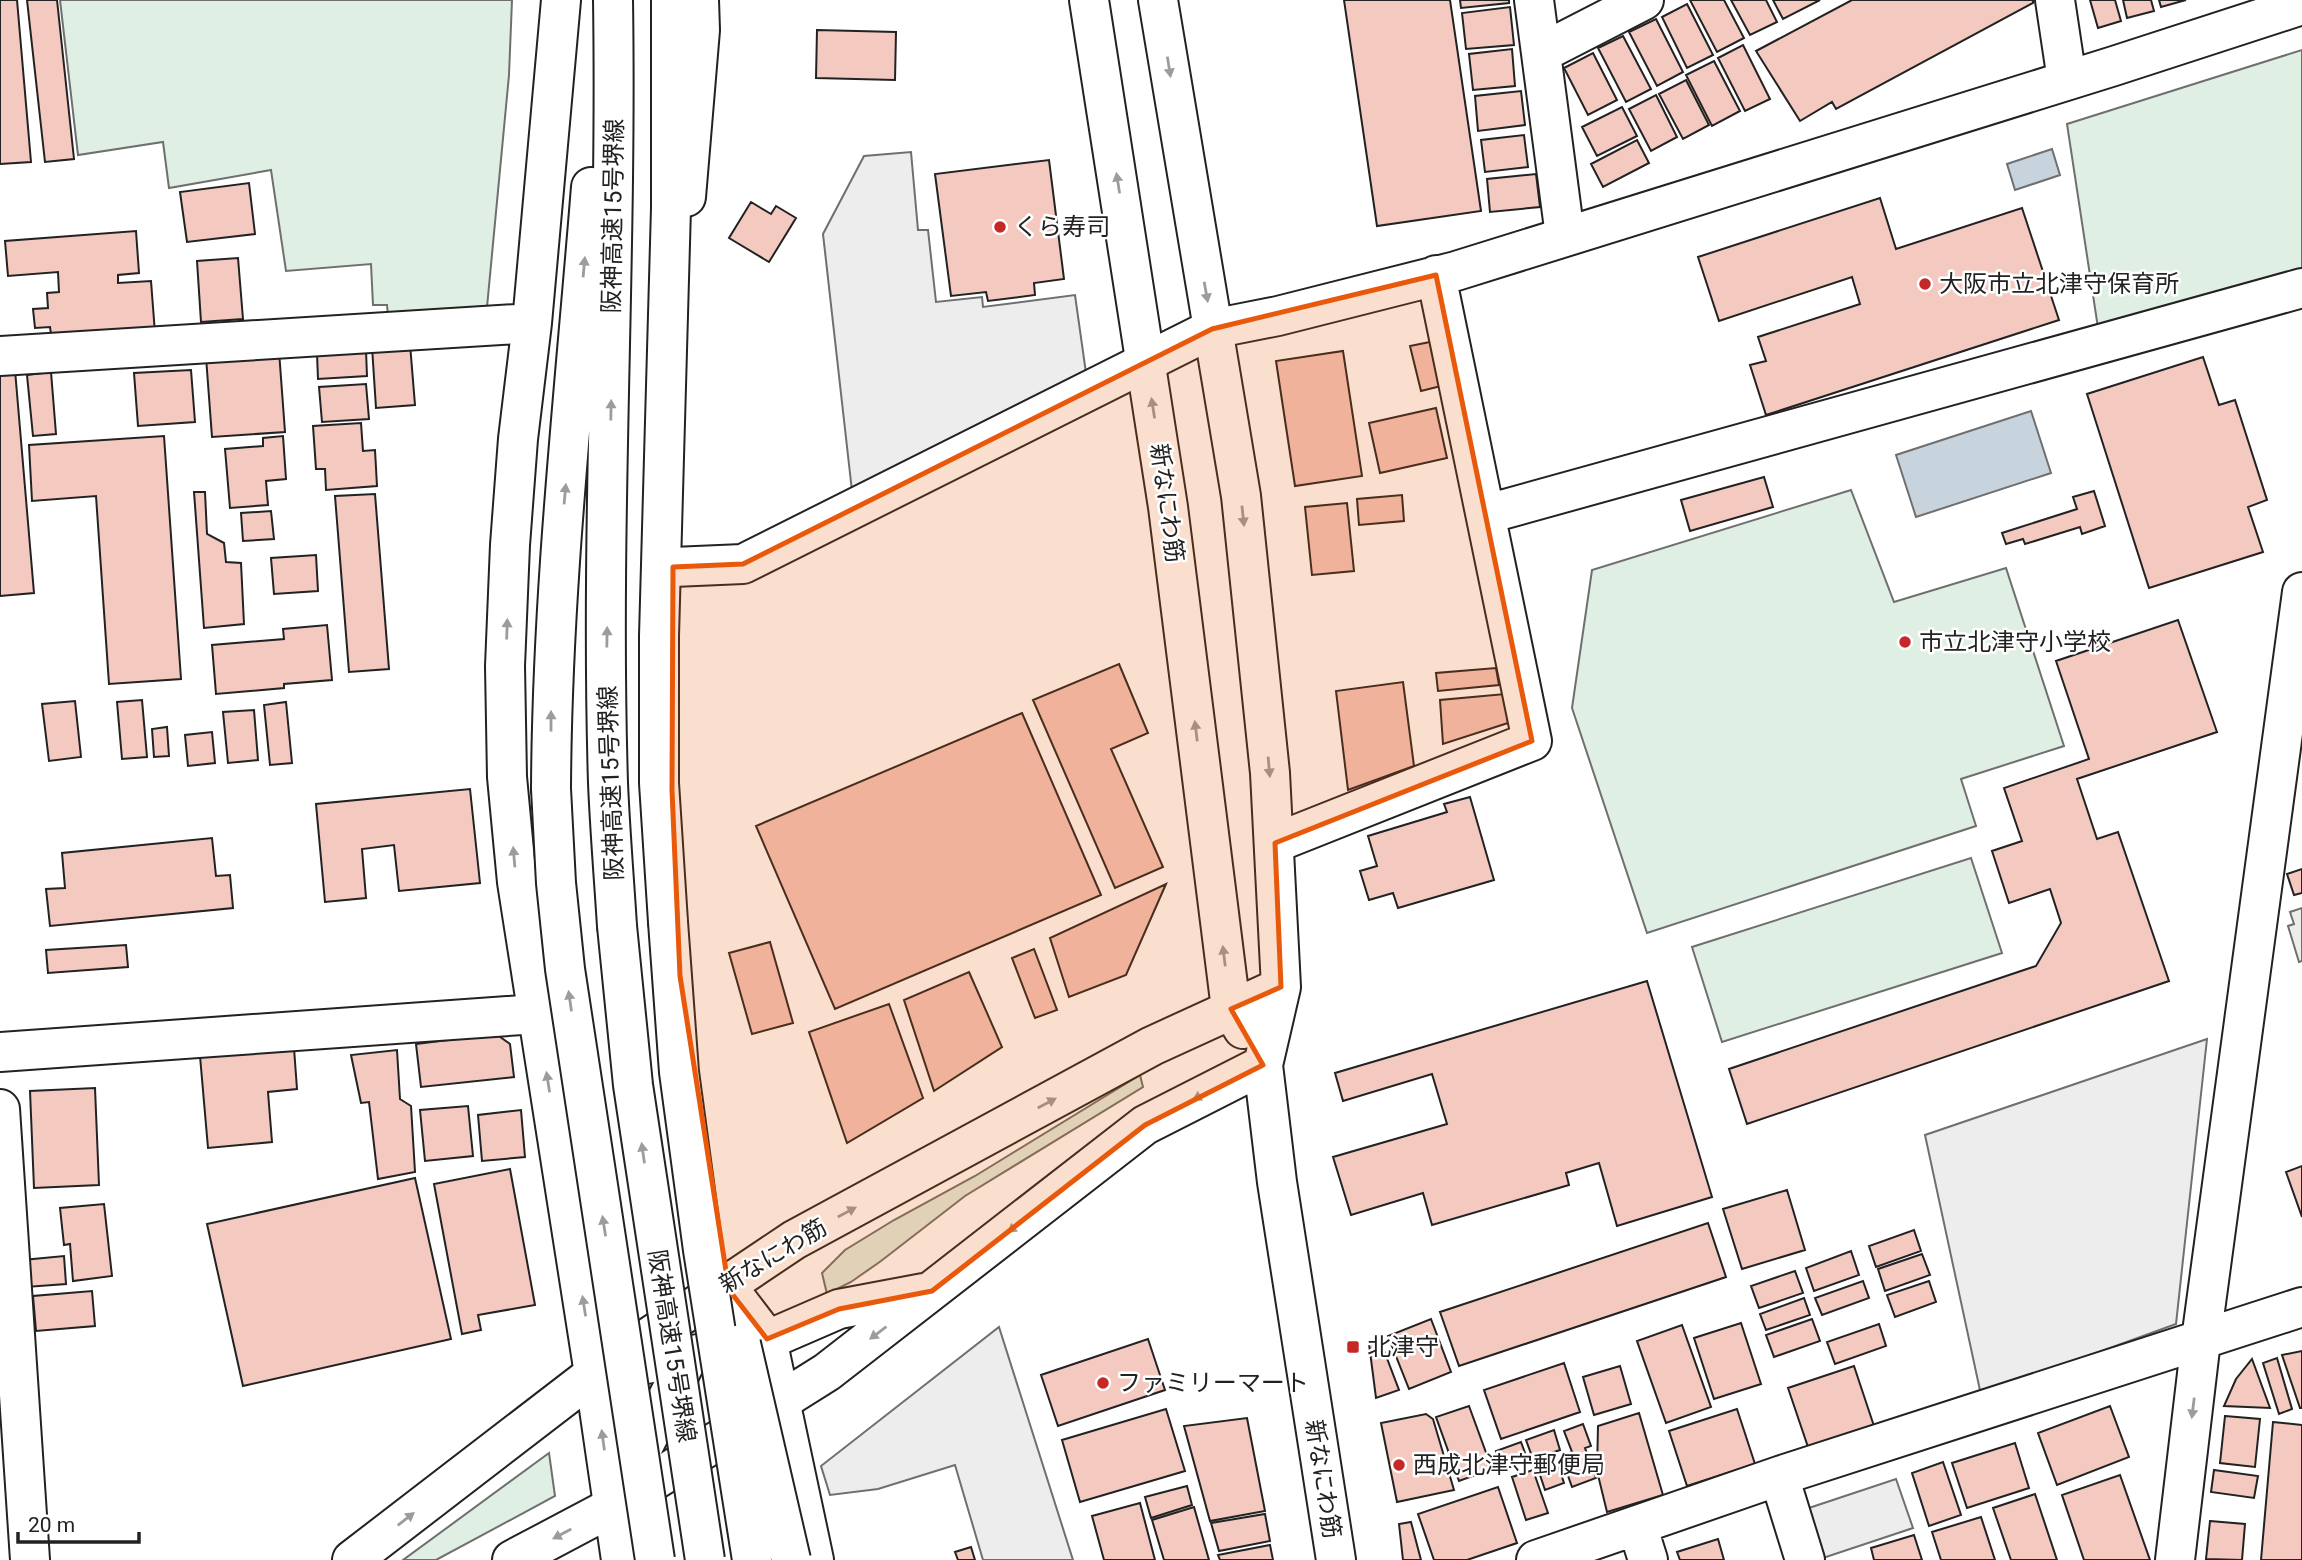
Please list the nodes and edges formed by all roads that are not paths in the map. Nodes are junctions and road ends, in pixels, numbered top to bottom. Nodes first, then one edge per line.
1 (561, 0) edge
2 (601, 0) edge
3 (613, 0) edge
4 (671, 0) edge
5 (699, 0) edge
6 (1089, 0) edge
7 (1157, 0) edge
8 (1534, 0) edge
9 (1644, 0) edge
10 (2055, 0) edge
11 (2302, 5) edge
12 (1541, 53) junction
13 (2067, 80) junction
14 (1565, 236) junction
15 (1436, 275) junction
16 (2302, 288) edge
17 (532, 323) junction
18 (1212, 329) junction
19 (0, 356) edge
20 (1146, 364) junction
21 (1487, 514) junction
22 (673, 567) junction
23 (2302, 592) edge
24 (2289, 775) edge
25 (1275, 843) junction
26 (1282, 987) junction
27 (1231, 1009) junction
28 (537, 1014) junction
29 (0, 1052) edge
30 (1263, 1065) junction
31 (679, 1072) junction
32 (0, 1109) edge
33 (725, 1284) junction
34 (932, 1291) junction
35 (2302, 1307) edge
36 (2202, 1340) junction
37 (751, 1343) junction
38 (689, 1356) junction
39 (594, 1374) junction
40 (781, 1401) junction
41 (748, 1422) junction
42 (11, 1467) edge
43 (1779, 1476) junction
44 (612, 1507) junction
45 (1642, 1543) edge
46 (30, 1560) edge
47 (352, 1560) edge
48 (512, 1560) edge
49 (621, 1560) edge
50 (655, 1560) edge
51 (705, 1560) edge
52 (752, 1560) edge
53 (774, 1560) edge
54 (791, 1560) edge
55 (814, 1560) edge
56 (1336, 1560) edge
57 (1536, 1560) edge
58 (1805, 1560) edge
59 (2175, 1560) edge

1 - 17 main road
50 -> 2 main road, bridge
51 -> 3 main road, 阪神高速15号堺線, bridge
4 - 31 main road, 阪神高速15号堺線, bridge
5 - 22 main road
20 -> 6 main road, 新なにわ筋
7 -> 18 main road, 新なにわ筋
8 - 12 main road
9 - 12 main road
10 - 13 main road
11 - 13 main road
12 - 14 main road
13 - 14 main road
14 - 15 main road
15 - 18 main road
15 - 21 main road
16 - 21 main road
17 - 19 main road
28 -> 17 main road
18 - 20 main road
18 -> 25 main road, 新なにわ筋
20 - 22 main road
27 -> 20 main road, 新なにわ筋
21 - 25 main road
22 - 33 main road
23 - 24 main road
24 - 36 main road
25 - 26 main road, 新なにわ筋
26 - 27 main road, 新なにわ筋
26 - 30 main road, 新なにわ筋
27 - 30 main road, 新なにわ筋
33 -> 27 main road, 新なにわ筋
28 - 29 main road
39 -> 28 main road
30 -> 34 main road
30 - 56 main road, 新なにわ筋
31 - 52 main road, 阪神高速15号堺線, bridge
31 - 54 main road, bridge
32 - 42 main road
33 - 37 main road
33 - 38 main road
33 - 39 main road, 新なにわ筋
34 - 37 main road
34 -> 40 main road
35 - 36 main road
36 - 43 main road
36 -> 59 main road
37 - 38 main road
37 - 40 main road
37 - 41 main road
38 - 39 main road
38 - 44 main road
44 -> 39 main road
47 -> 39 main road, 新なにわ筋
40 - 41 main road
40 - 55 main road
41 - 44 main road
41 - 53 main road
42 - 46 main road
43 - 45 main road
43 - 58 main road
44 -> 48 main road
44 - 49 main road
45 - 57 main road

